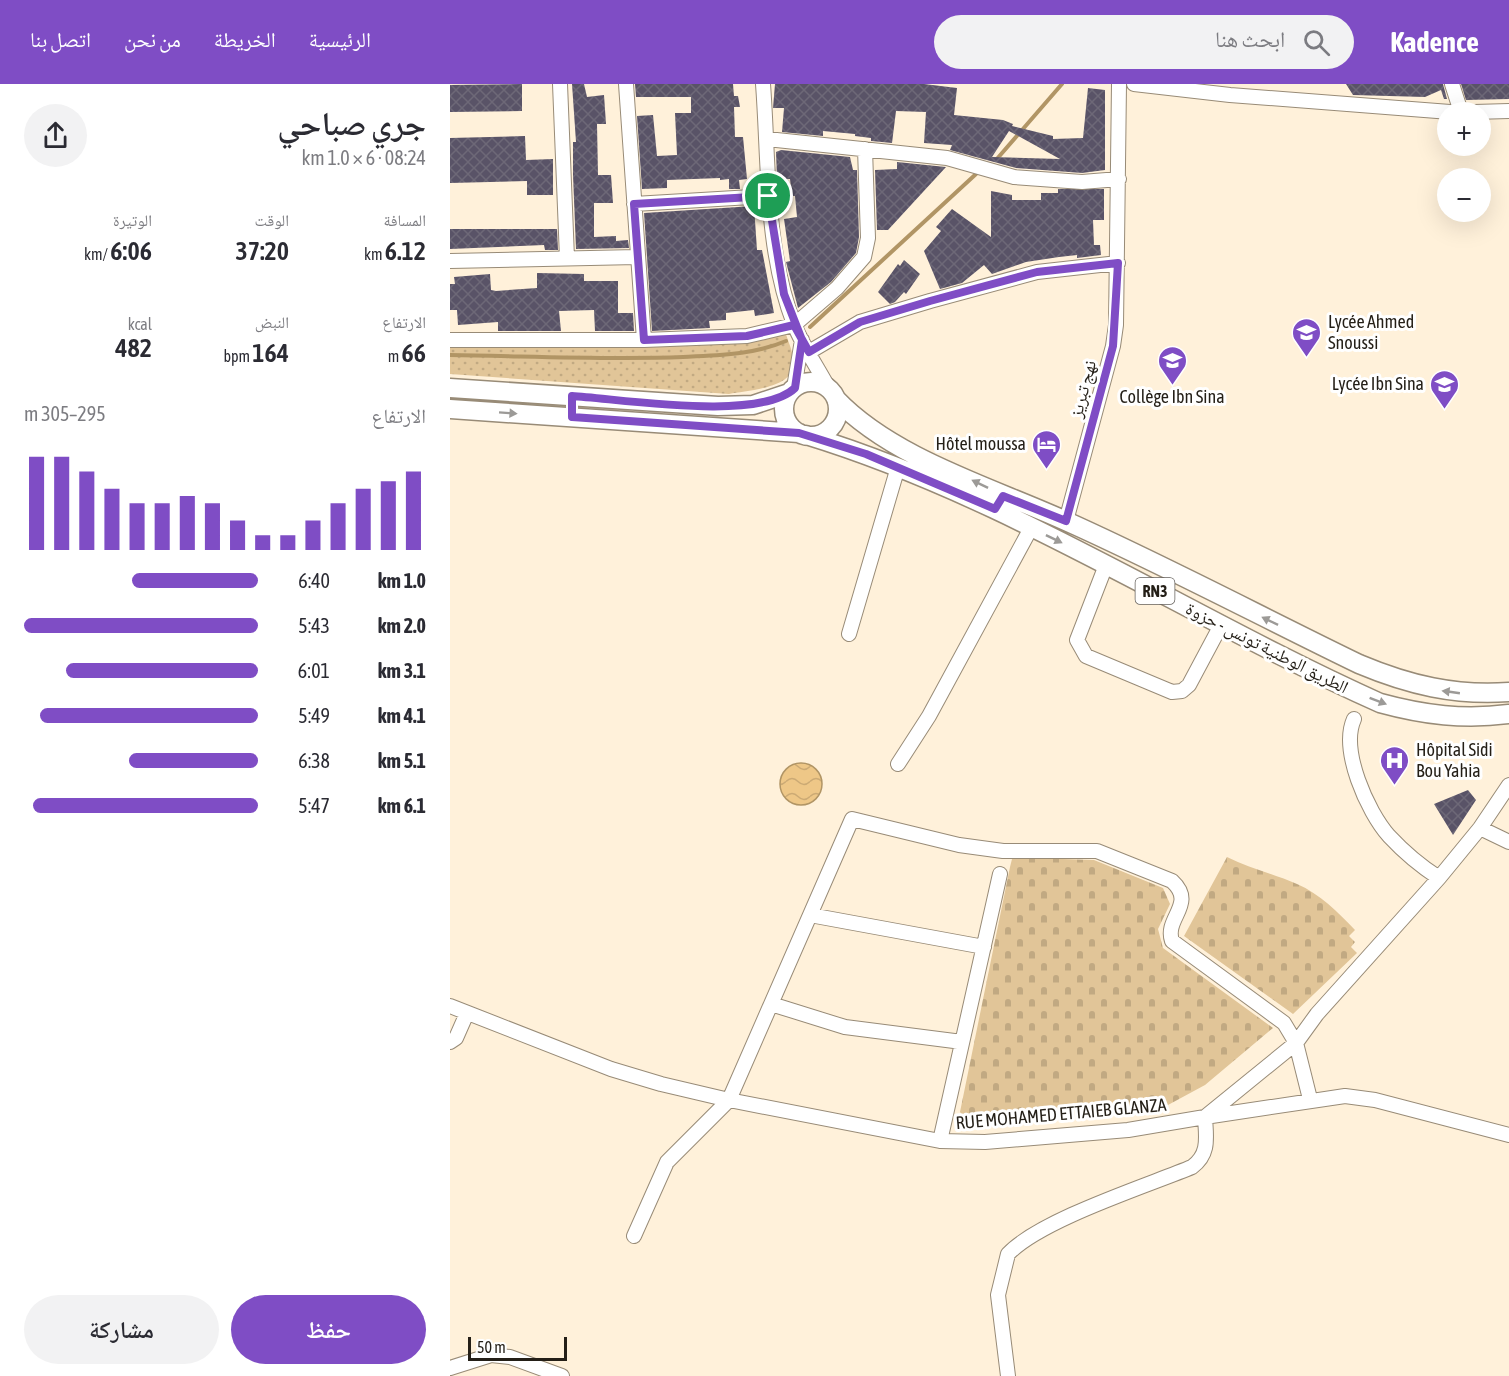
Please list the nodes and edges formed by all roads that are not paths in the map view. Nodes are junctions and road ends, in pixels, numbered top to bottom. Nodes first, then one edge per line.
1 (560, 84) edge
2 (626, 84) edge
3 (764, 84) edge
4 (1119, 84) edge
5 (1134, 84) edge
6 (1452, 84) edge
7 (1458, 102) edge
8 (1437, 111) edge
9 (1509, 111) edge
10 (1491, 112) edge
11 (767, 139) junction
12 (865, 149) junction
13 (1119, 179) junction
14 (768, 196) junction
15 (634, 204) junction
16 (637, 257) junction
17 (567, 258) junction
18 (450, 261) edge
19 (1118, 263) junction
20 (794, 325) junction
21 (450, 340) edge
22 (644, 340) junction
23 (805, 346) junction
24 (450, 388) edge
25 (792, 391) junction
26 (833, 394) junction
27 (572, 396) junction
28 (450, 409) edge
29 (572, 417) junction
30 (803, 434) junction
31 (898, 466) junction
32 (999, 502) junction
33 (1066, 521) junction
34 (1031, 528) junction
35 (1106, 565) junction
36 (1221, 625) junction
37 (849, 634) dead end
38 (1509, 692) edge
39 (1509, 714) edge
40 (1354, 719) dead end
41 (898, 764) dead end
42 (1509, 785) edge
43 (1480, 828) junction
44 (1509, 842) edge
45 (1000, 874) dead end
46 (1439, 878) junction
47 (810, 915) junction
48 (984, 947) junction
49 (771, 1004) junction
50 (450, 1006) edge
51 (467, 1013) junction
52 (450, 1042) edge
53 (962, 1042) junction
54 (1296, 1043) junction
55 (1310, 1099) junction
56 (729, 1100) junction
57 (1205, 1117) junction
58 (1509, 1135) edge
59 (940, 1141) junction
60 (634, 1236) dead end
61 (450, 1368) edge
62 (562, 1376) edge
63 (1008, 1376) edge

1 - 17 street
2 - 15 street
3 - 11 street
4 - 13 street, نهج تبريز
5 - 8 street
6 - 7 street
9 - 10 street
11 - 12 street
11 - 14 street
12 - 13 street
12 - 20 street
13 - 19 street, نهج تبريز
14 - 15 street
14 - 20 street
15 - 16 street
16 - 17 street
16 - 22 street
17 - 18 street
19 - 23 street
19 - 33 street, نهج تبريز
20 - 22 street
20 - 23 street
21 - 22 street
23 - 25 street
23 - 26 street
24 - 27 main road
25 - 26 main road
25 - 27 main road
25 - 30 main road
26 - 30 main road, RN3
32 -> 26 main road, الطريق الوطنية تونس - حزوة / RN3
27 - 29 main road
28 -> 29 main road, الطريق الوطنية تونس - حزوة / RN3
29 - 30 main road, الطريق الوطنية تونس - حزوة / RN3
30 - 31 main road, الطريق الوطنية تونس - حزوة / RN3
31 - 32 main road, الطريق الوطنية تونس - حزوة / RN3
31 - 37 street
32 - 33 main road, الطريق الوطنية تونس - حزوة / RN3
32 - 34 main road, الطريق الوطنية تونس - حزوة / RN3
38 -> 33 main road, الطريق الوطنية تونس - حزوة / RN3
34 -> 35 main road, الطريق الوطنية تونس - حزوة / RN3
34 - 41 street
35 - 36 main road, الطريق الوطنية تونس - حزوة / RN3
35 - 36 street
36 -> 39 main road, الطريق الوطنية تونس - حزوة / RN3
40 - 46 street
42 - 43 street, RUE MOHAMED ETTAIEB GLANZA
43 - 44 street
43 - 46 street, RUE MOHAMED ETTAIEB GLANZA
45 - 48 street
46 - 54 street, RUE MOHAMED ETTAIEB GLANZA
47 - 48 street
47 - 49 street
47 - 54 street
48 - 53 street
49 - 53 street
49 - 56 street
50 - 51 street, RUE MOHAMED ETTAIEB GLANZA
51 - 52 street
51 - 56 street, RUE MOHAMED ETTAIEB GLANZA
53 - 59 street
54 - 55 street
54 - 57 street, RUE MOHAMED ETTAIEB GLANZA
55 - 57 street
55 - 58 street
56 - 59 street, RUE MOHAMED ETTAIEB GLANZA
56 - 60 street
57 - 59 street, RUE MOHAMED ETTAIEB GLANZA
57 - 63 street
61 - 62 street

